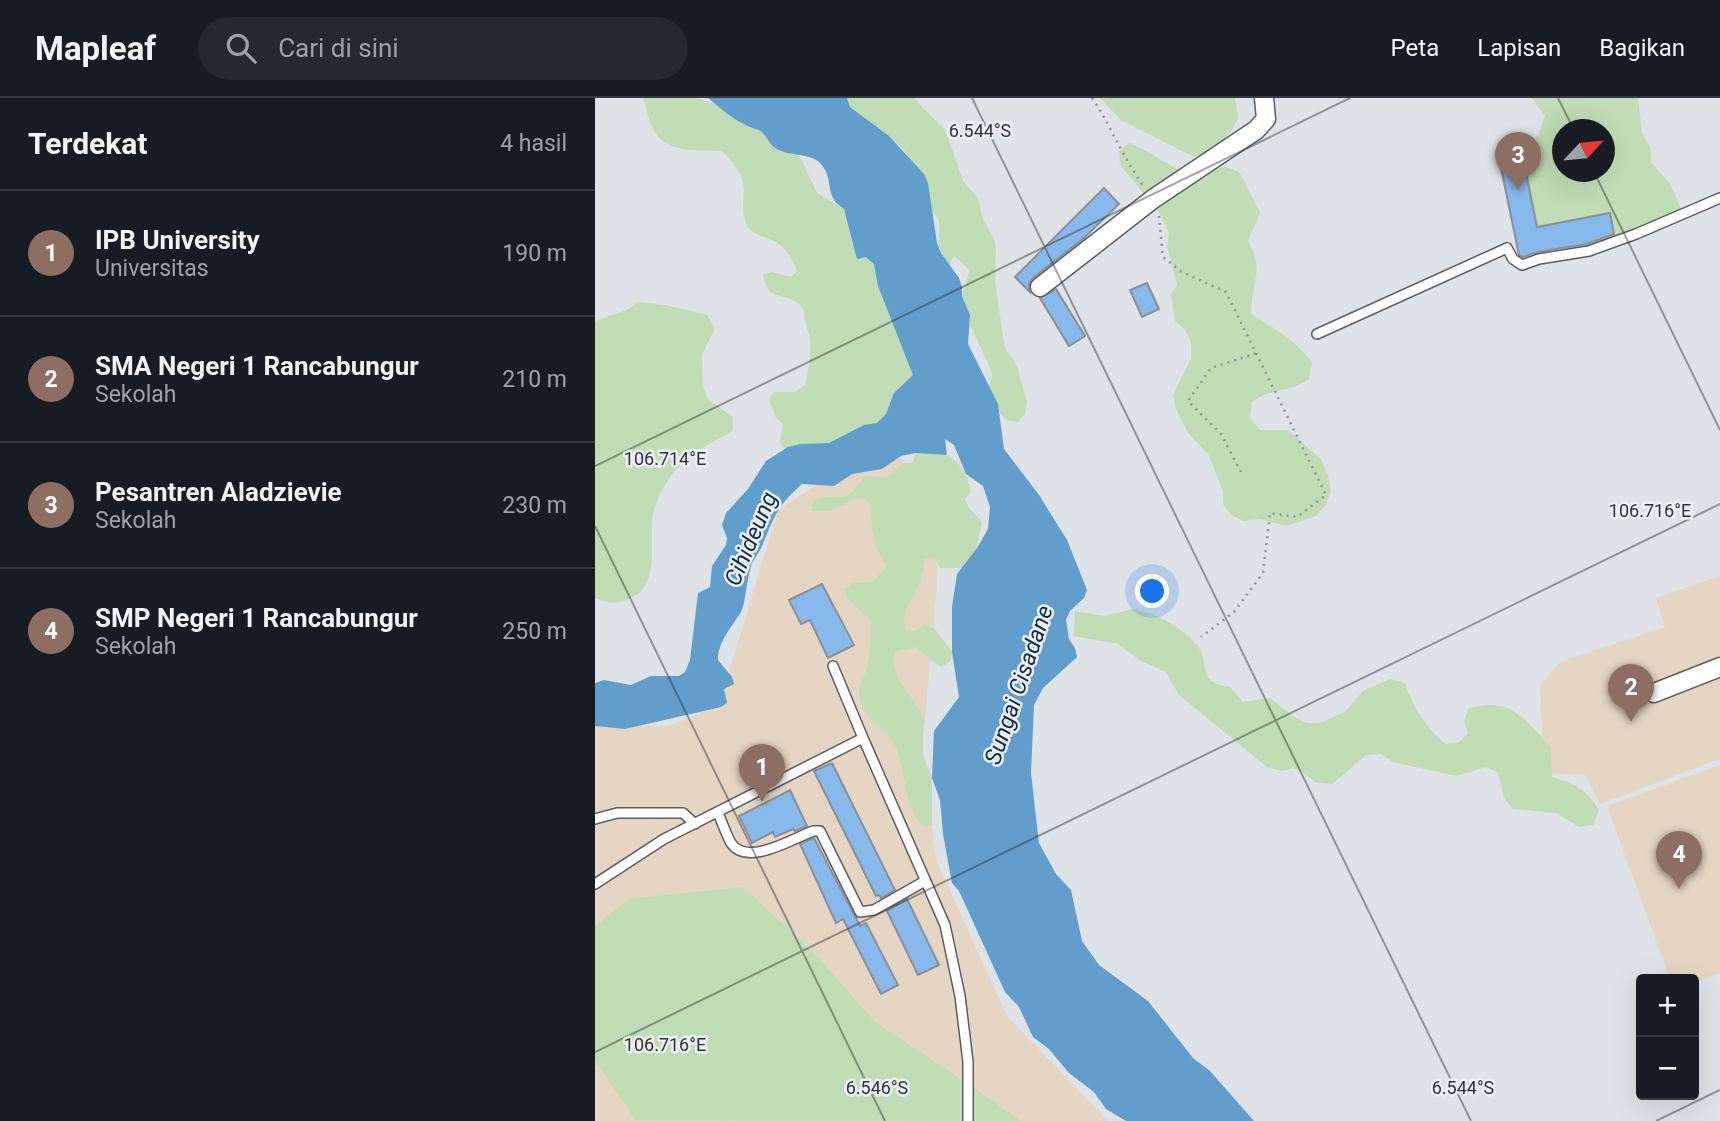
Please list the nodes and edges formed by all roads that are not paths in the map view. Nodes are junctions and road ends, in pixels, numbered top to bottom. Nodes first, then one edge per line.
1 (1264, 98) edge
2 (1720, 198) edge
3 (1040, 287) dead end
4 (1317, 334) dead end
5 (833, 666) dead end
6 (1720, 667) edge
7 (1654, 693) dead end
8 (863, 738) junction
9 (717, 813) junction
10 (595, 819) edge
11 (695, 824) junction
12 (925, 881) junction
13 (595, 884) edge
14 (968, 1121) edge

1 - 3 street
2 - 4 lane
5 - 8 lane
6 - 7 street
8 - 9 lane
8 - 12 lane
9 - 11 lane
9 - 12 lane
10 - 11 lane
11 - 13 lane
12 - 14 lane

